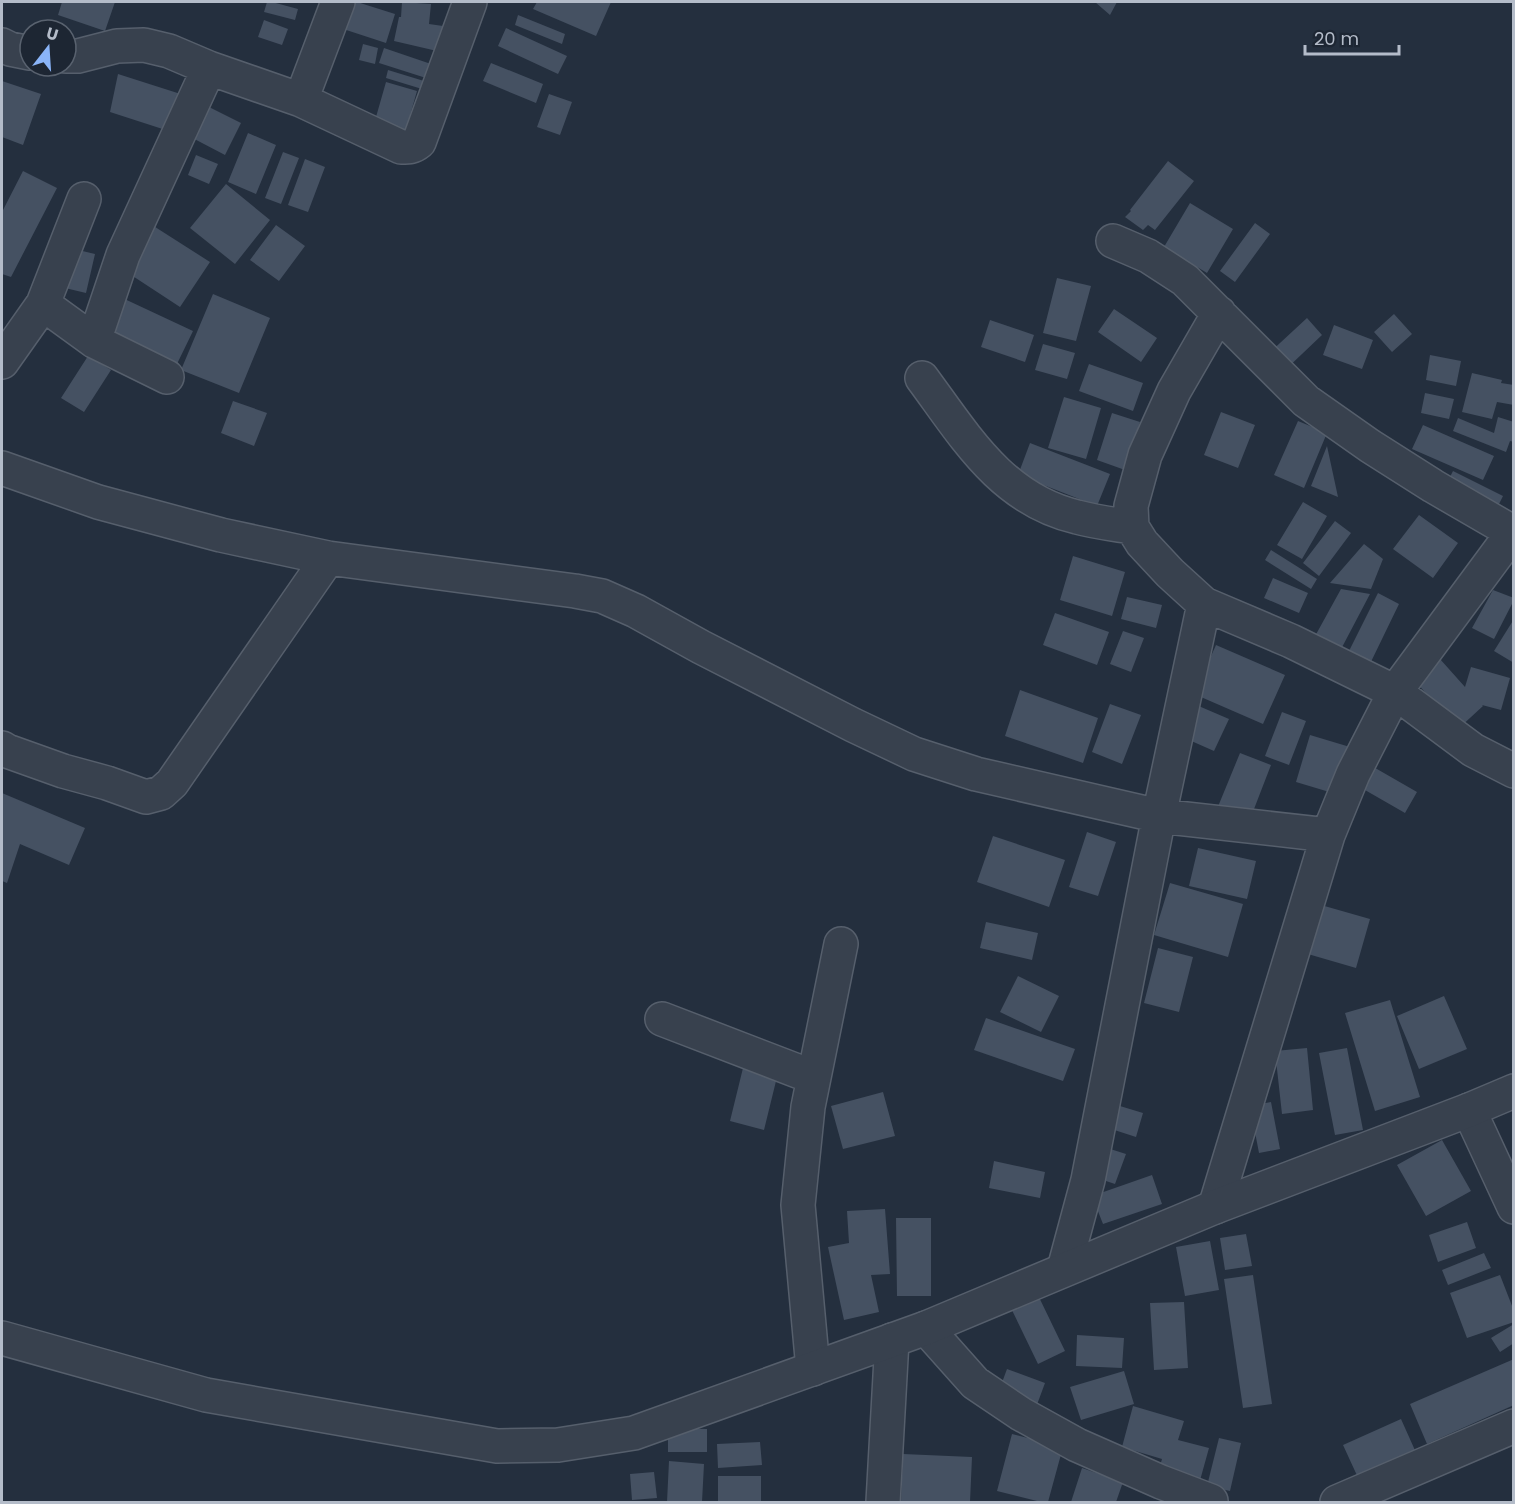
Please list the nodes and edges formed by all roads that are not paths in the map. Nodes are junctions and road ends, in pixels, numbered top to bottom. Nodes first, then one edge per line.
1 (338, 2) edge
2 (470, 2) edge
3 (2, 45) edge
4 (18, 51) edge
5 (78, 56) edge
6 (209, 68) junction
7 (301, 100) junction
8 (84, 199) dead end
9 (1113, 241) dead end
10 (43, 304) junction
11 (1219, 313) junction
12 (94, 341) junction
13 (2, 362) edge
14 (167, 377) dead end
15 (922, 378) dead end
16 (2, 468) edge
17 (1131, 527) junction
18 (1513, 532) edge
19 (328, 558) junction
20 (1204, 604) junction
21 (1395, 692) junction
22 (2, 748) edge
23 (1514, 771) edge
24 (1159, 816) junction
25 (1328, 835) junction
26 (841, 944) dead end
27 (662, 1019) dead end
28 (813, 1077) junction
29 (1514, 1091) edge
30 (1469, 1110) junction
31 (1215, 1207) junction
32 (1514, 1207) edge
33 (1064, 1269) junction
34 (926, 1328) junction
35 (2, 1338) edge
36 (892, 1340) junction
37 (813, 1369) junction
38 (1514, 1426) edge
39 (1211, 1501) dead end
40 (883, 1503) edge
41 (1337, 1503) edge

1 - 7 street
2 - 7 street
3 - 4 street
5 - 6 street
6 - 7 street
6 - 12 street
8 - 10 street
9 - 11 street
10 - 12 street
10 - 13 street
11 - 17 street
11 - 18 street
12 - 14 street
15 - 17 street
16 - 19 street
17 - 20 street
18 - 21 street
19 - 22 street
19 - 24 street
20 - 21 street
20 - 24 street
21 - 23 street
21 - 25 street
24 - 25 street
24 - 33 street
25 - 31 street
26 - 28 street
27 - 28 street
28 - 37 street
29 - 30 street
30 - 31 street
30 - 32 street
31 - 33 street
33 - 34 street
34 - 36 street
34 - 39 street
35 - 37 street
36 - 37 street
36 - 40 street
38 - 41 street

